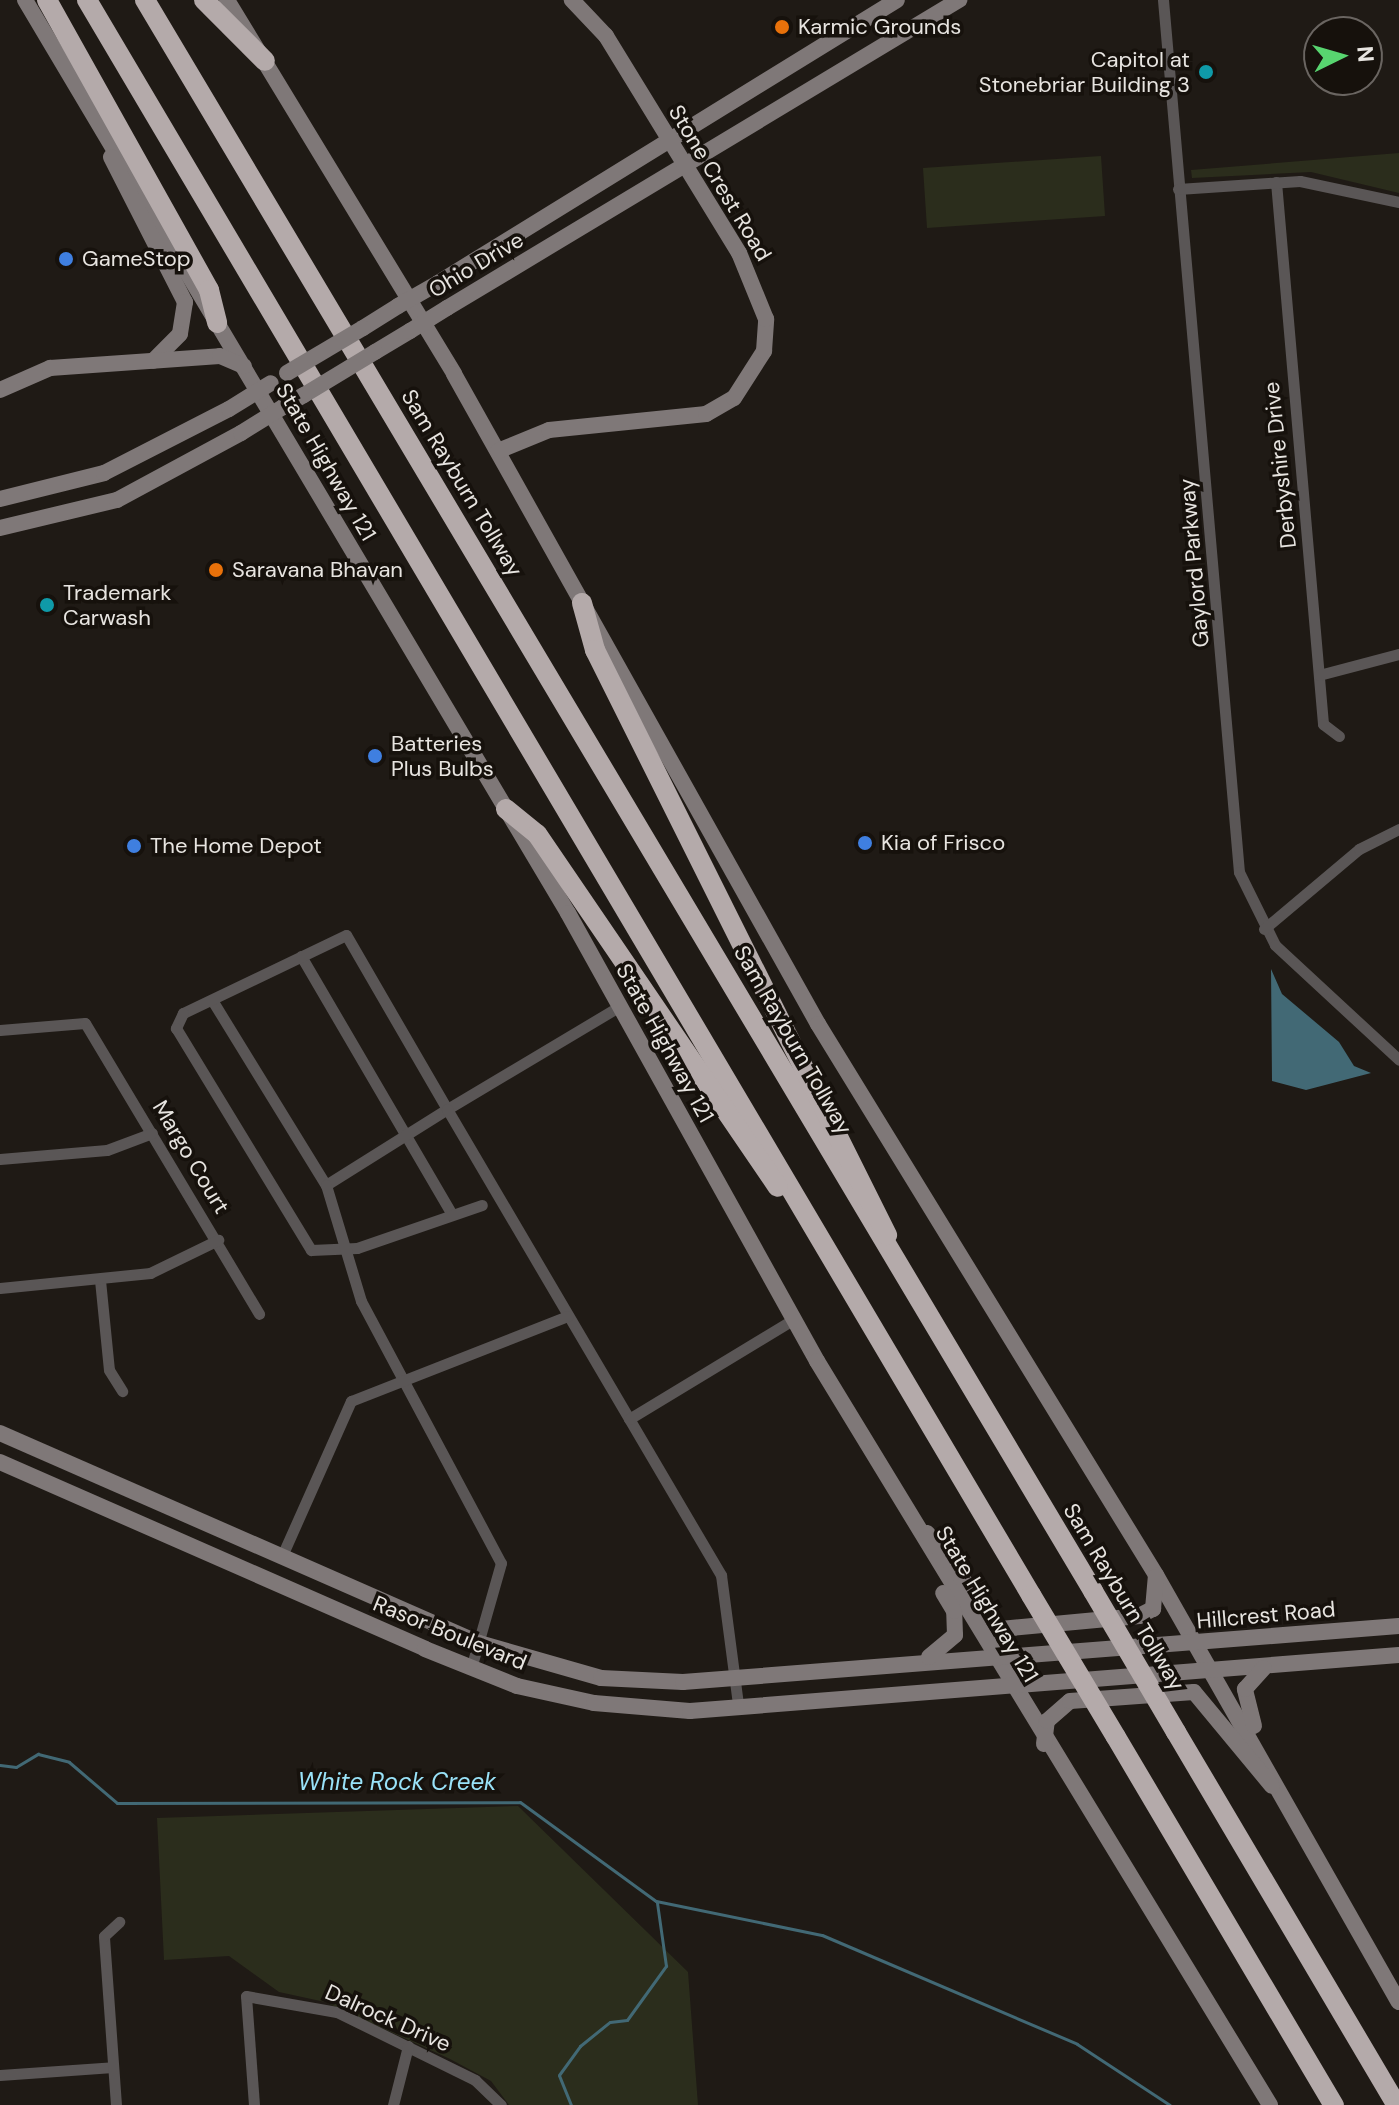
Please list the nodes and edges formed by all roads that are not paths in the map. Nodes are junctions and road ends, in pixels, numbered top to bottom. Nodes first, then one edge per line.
1 (25, 0) edge
2 (47, 0) edge
3 (87, 0) edge
4 (145, 0) edge
5 (204, 0) edge
6 (227, 0) edge
7 (572, 0) edge
8 (897, 0) edge
9 (959, 0) edge
10 (1164, 0) edge
11 (265, 61) junction
12 (102, 130) junction
13 (667, 140) junction
14 (683, 165) junction
15 (1276, 182) junction
16 (1178, 189) junction
17 (1399, 202) edge
18 (217, 323) junction
19 (153, 361) junction
20 (244, 366) junction
21 (0, 390) edge
22 (498, 451) junction
23 (0, 499) edge
24 (0, 528) edge
25 (582, 603) junction
26 (1399, 654) edge
27 (1319, 675) junction
28 (1339, 736) dead end
29 (506, 809) junction
30 (1399, 829) edge
31 (1264, 929) junction
32 (301, 956) junction
33 (212, 1000) junction
34 (620, 1006) junction
35 (0, 1030) edge
36 (1399, 1060) edge
37 (447, 1109) junction
38 (152, 1133) junction
39 (407, 1133) junction
40 (0, 1159) edge
41 (326, 1185) junction
42 (482, 1205) dead end
43 (450, 1211) junction
44 (218, 1240) junction
45 (827, 1247) junction
46 (343, 1248) junction
47 (892, 1259) junction
48 (100, 1280) junction
49 (0, 1288) edge
50 (259, 1314) dead end
51 (568, 1316) junction
52 (794, 1319) junction
53 (402, 1380) junction
54 (122, 1391) dead end
55 (629, 1419) junction
56 (0, 1433) edge
57 (0, 1462) edge
58 (907, 1512) junction
59 (281, 1558) junction
60 (1156, 1575) junction
61 (1399, 1626) edge
62 (479, 1643) junction
63 (1196, 1643) junction
64 (1399, 1655) edge
65 (994, 1656) junction
66 (915, 1660) junction
67 (471, 1668) junction
68 (1264, 1668) junction
69 (1211, 1672) junction
70 (735, 1677) junction
71 (1009, 1683) junction
72 (738, 1705) junction
73 (1044, 1744) junction
74 (1290, 1804) junction
75 (119, 1922) dead end
76 (1399, 2002) edge
77 (408, 2046) junction
78 (113, 2067) junction
79 (0, 2075) edge
80 (116, 2105) edge
81 (254, 2105) edge
82 (393, 2105) edge
83 (501, 2105) edge
84 (1270, 2105) edge
85 (1334, 2105) edge
86 (1397, 2105) edge

1 - 12 main road, State Highway 121
2 - 18 highway
3 - 45 highway
4 - 47 highway, Sam Rayburn Tollway
5 - 11 highway
6 - 11 main road
7 - 13 main road, Stone Crest Road
8 - 13 main road, Ohio Drive
9 - 14 main road, Ohio Drive
10 - 16 street, Gaylord Parkway
11 - 22 main road
12 - 18 main road, State Highway 121
12 - 19 main road
13 - 14 main road, Stone Crest Road
13 - 23 main road, Ohio Drive, bridge
14 - 22 main road, Stone Crest Road
14 - 24 main road, Ohio Drive, bridge
15 - 16 street
15 - 17 street
15 - 27 street, Derbyshire Drive
16 - 31 street, Gaylord Parkway
18 - 20 main road, State Highway 121
19 - 20 main road
19 - 21 main road
20 - 29 main road, State Highway 121
22 - 25 main road
25 - 47 highway
25 - 60 main road
26 - 27 street
27 - 28 street, Derbyshire Drive
29 - 34 main road, State Highway 121
29 - 45 highway
30 - 31 street
31 - 36 street, Gaylord Parkway
32 - 33 street
32 - 37 street
32 - 39 street
33 - 41 street
33 - 46 street
34 - 37 street
34 - 52 main road, State Highway 121
35 - 38 street, Margo Court
37 - 39 street
37 - 51 street
38 - 40 street
38 - 44 street, Margo Court
39 - 41 street
39 - 43 street
41 - 46 street
42 - 43 street
43 - 46 street
44 - 48 street
44 - 50 street, Margo Court
45 - 85 highway, bridge
46 - 53 street
47 - 86 highway, Sam Rayburn Tollway, bridge
48 - 49 street
48 - 54 street
51 - 53 street
51 - 55 street
52 - 55 street
52 - 58 main road, State Highway 121
53 - 59 street
53 - 62 street
55 - 70 street
56 - 59 main road, Rasor Boulevard
57 - 67 main road, Rasor Boulevard
58 - 60 main road
58 - 65 main road, State Highway 121
58 - 66 main road
59 - 62 main road, Rasor Boulevard
60 - 63 main road
61 - 63 main road, Hillcrest Road
62 - 67 street
62 - 70 main road, Rasor Boulevard
63 - 65 main road, Hillcrest Road
63 - 69 main road
64 - 68 main road
65 - 66 main road, Rasor Boulevard
65 - 71 main road, State Highway 121
66 - 70 main road, Rasor Boulevard
67 - 72 main road, Rasor Boulevard
68 - 69 main road
68 - 74 main road
69 - 71 main road
69 - 74 main road
70 - 72 street
71 - 72 main road, Rasor Boulevard
71 - 73 main road, State Highway 121
73 - 74 main road
73 - 84 main road, State Highway 121
74 - 76 main road
75 - 78 street
77 - 81 street, Dalrock Drive
77 - 82 street
77 - 83 street, Dalrock Drive
78 - 79 street
78 - 80 street

